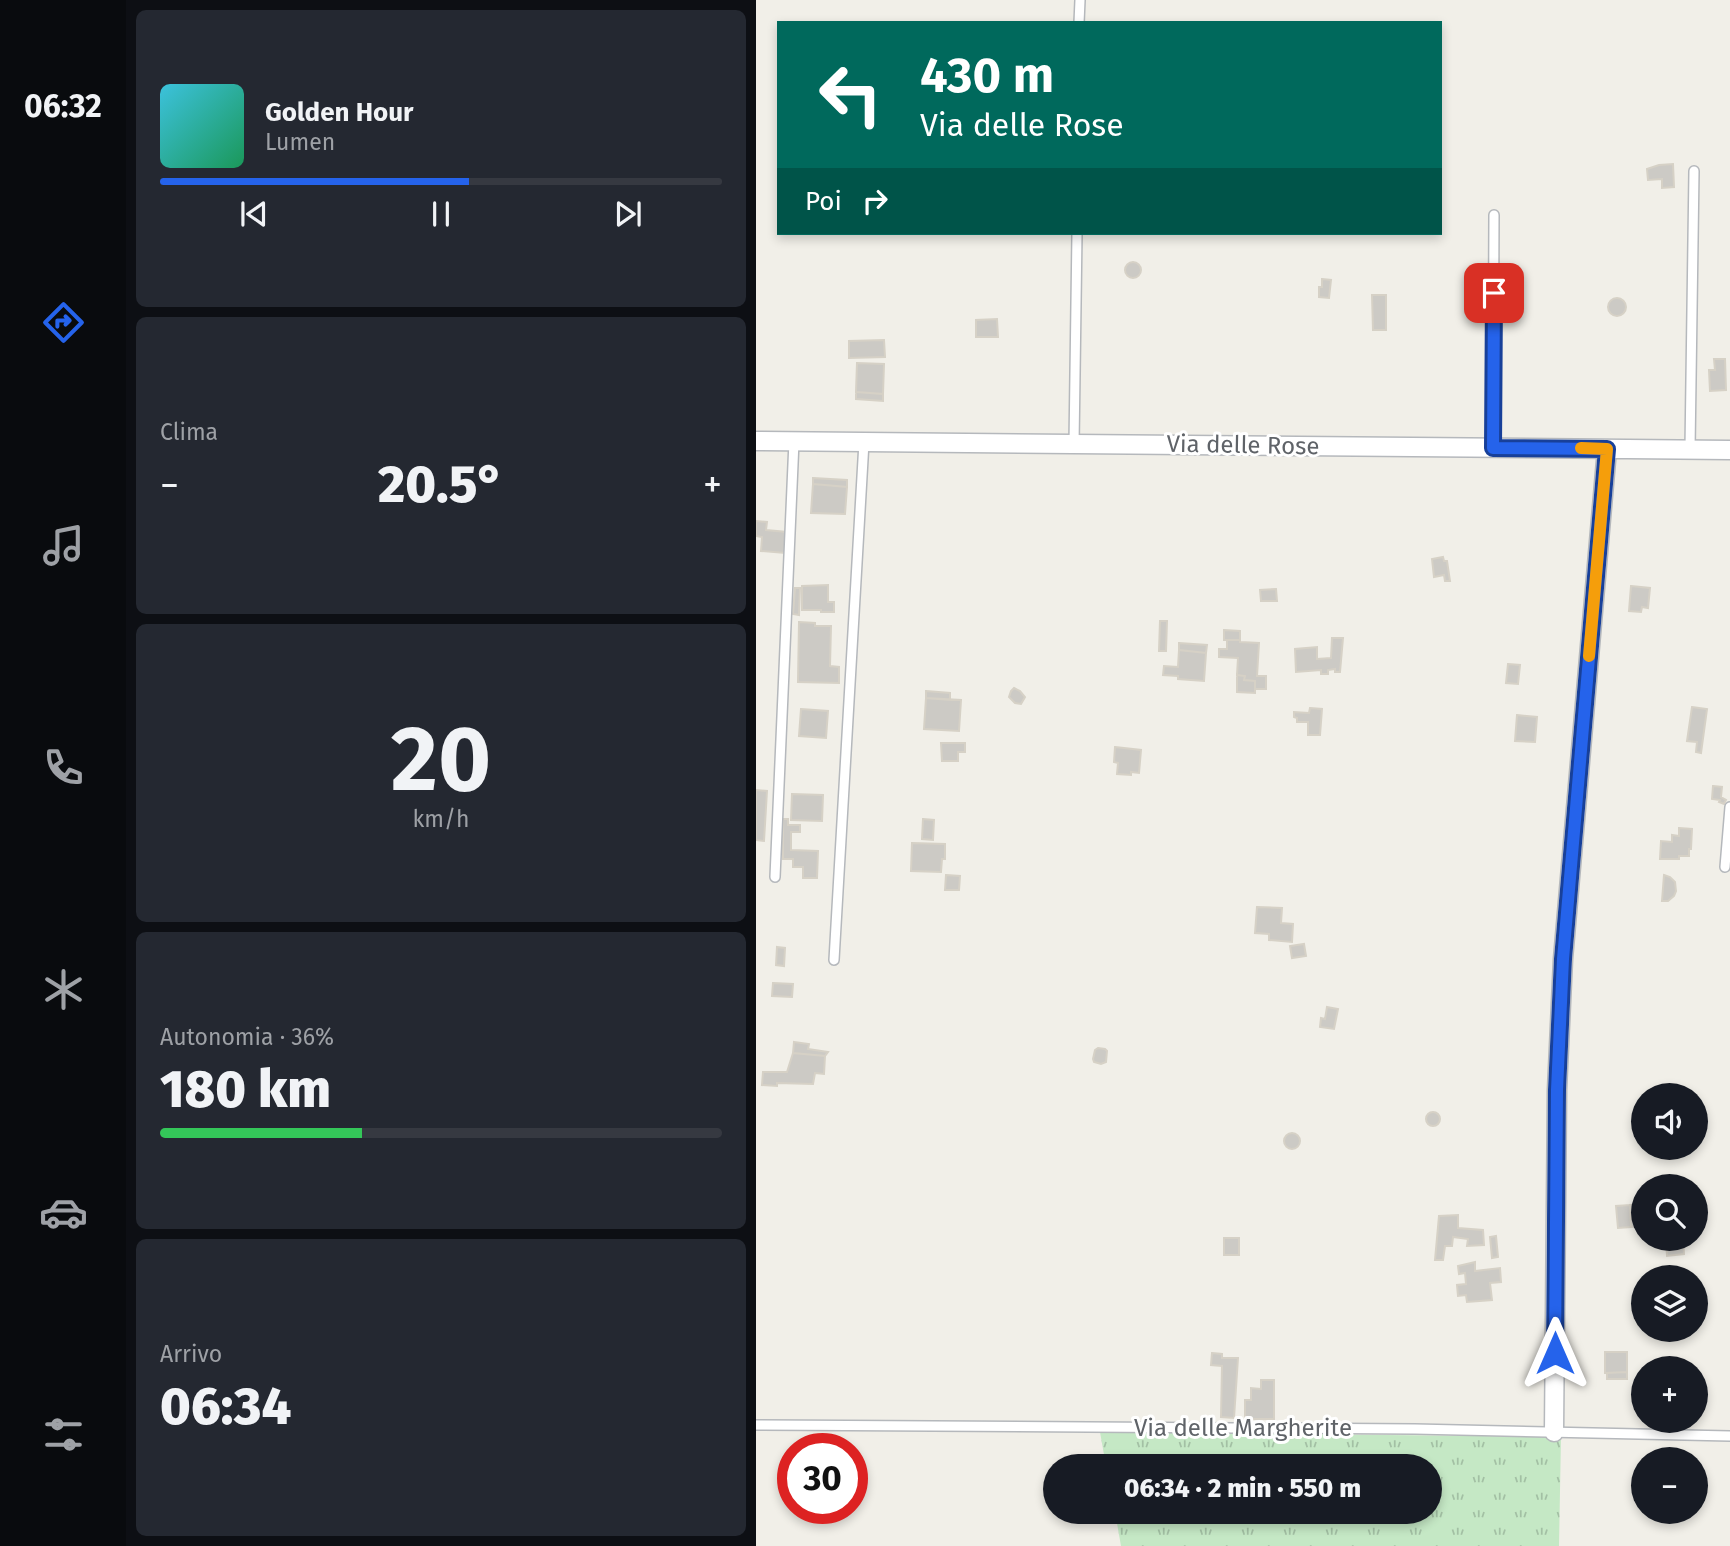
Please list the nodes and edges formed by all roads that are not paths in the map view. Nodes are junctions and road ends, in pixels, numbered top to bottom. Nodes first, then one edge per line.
1 (1080, 0) edge
2 (1079, 21) edge
3 (1694, 171) dead end
4 (1494, 215) dead end
5 (1077, 235) edge
6 (756, 441) edge
7 (794, 442) junction
8 (864, 442) junction
9 (1074, 444) junction
10 (1493, 448) junction
11 (1607, 449) junction
12 (1690, 449) junction
13 (1730, 450) edge
14 (1730, 807) edge
15 (1725, 867) dead end
16 (775, 877) dead end
17 (834, 960) dead end
18 (756, 1425) edge
19 (1554, 1432) junction
20 (1730, 1436) edge

1 - 2 lane
3 - 12 lane
4 - 10 lane
5 - 9 lane
6 - 7 street, Via delle Rose
7 - 8 street, Via delle Rose
7 - 16 lane
8 - 9 street, Via delle Rose
8 - 17 lane
9 - 10 street, Via delle Rose
10 - 11 street, Via delle Rose
11 - 12 street, Via delle Rose
11 - 19 street
12 - 13 street, Via delle Rose
14 - 15 lane
18 - 19 lane, Via delle Margherite
19 - 20 lane, Via delle Margherite

